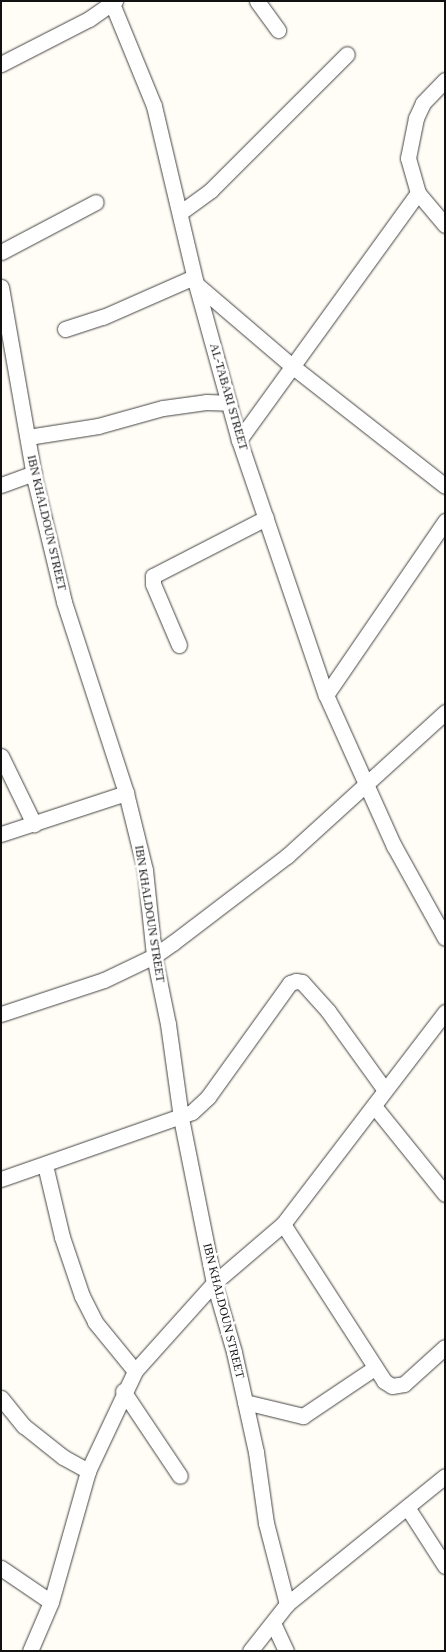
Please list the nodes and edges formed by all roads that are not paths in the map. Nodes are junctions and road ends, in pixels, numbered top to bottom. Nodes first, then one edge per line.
1 (257, 1) edge
2 (112, 2) edge
3 (278, 30) dead end
4 (347, 54) dead end
5 (1, 64) edge
6 (445, 80) edge
7 (418, 194) junction
8 (96, 202) dead end
9 (181, 212) junction
10 (445, 225) edge
11 (1, 252) edge
12 (195, 280) junction
13 (3, 296) edge
14 (65, 329) dead end
15 (292, 366) junction
16 (229, 403) junction
17 (28, 436) junction
18 (239, 440) junction
19 (34, 473) junction
20 (1, 485) edge
21 (445, 486) edge
22 (266, 518) junction
23 (445, 521) edge
24 (180, 645) dead end
25 (326, 695) junction
26 (445, 712) edge
27 (1, 756) edge
28 (366, 786) junction
29 (126, 793) junction
30 (34, 824) junction
31 (1, 834) edge
32 (445, 938) edge
33 (154, 956) junction
34 (445, 1012) edge
35 (1, 1014) edge
36 (384, 1089) junction
37 (374, 1106) junction
38 (180, 1118) junction
39 (45, 1165) junction
40 (1, 1179) edge
41 (445, 1194) edge
42 (284, 1224) junction
43 (214, 1283) junction
44 (445, 1347) edge
45 (373, 1369) junction
46 (135, 1371) junction
47 (123, 1391) junction
48 (1, 1398) edge
49 (245, 1402) junction
50 (88, 1471) junction
51 (180, 1476) dead end
52 (445, 1476) edge
53 (407, 1507) junction
54 (445, 1566) edge
55 (1, 1568) edge
56 (51, 1602) junction
57 (286, 1604) junction
58 (273, 1623) junction
59 (30, 1651) edge
60 (250, 1651) edge
61 (286, 1651) edge

1 - 3 street
2 - 5 street
2 - 9 street, AL-TABARI STREET
4 - 9 street
6 - 7 street
7 - 10 street
7 - 15 street
8 - 11 street
9 - 12 street, AL-TABARI STREET
12 - 14 street
12 - 15 street
12 - 16 street, AL-TABARI STREET
13 - 17 street, IBN KHALDOUN STREET
15 - 18 street
15 - 21 street
16 - 17 street
16 - 18 street, AL-TABARI STREET
17 - 19 street, IBN KHALDOUN STREET
18 - 22 street, AL-TABARI STREET
19 - 20 street
19 - 29 street, IBN KHALDOUN STREET
22 - 24 street
22 - 25 street, AL-TABARI STREET
23 - 25 street
25 - 28 street, AL-TABARI STREET
26 - 28 street
27 - 30 street
28 - 32 street, AL-TABARI STREET
28 - 33 street
29 - 30 street
29 - 33 street, IBN KHALDOUN STREET
30 - 31 street
33 - 35 street
33 - 38 street, IBN KHALDOUN STREET
34 - 36 street
36 - 37 street
36 - 38 street
37 - 41 street
37 - 42 street
38 - 39 street
38 - 43 street, IBN KHALDOUN STREET
39 - 40 street
39 - 46 street
42 - 43 street
42 - 45 street
43 - 46 street
43 - 49 street, IBN KHALDOUN STREET
44 - 45 street
45 - 49 street
46 - 47 street
47 - 50 street
47 - 51 street
48 - 50 street
49 - 57 street, IBN KHALDOUN STREET
50 - 56 street
52 - 53 street
53 - 54 street
53 - 57 street
55 - 56 street
56 - 59 street
57 - 58 street
58 - 60 street
58 - 61 street

